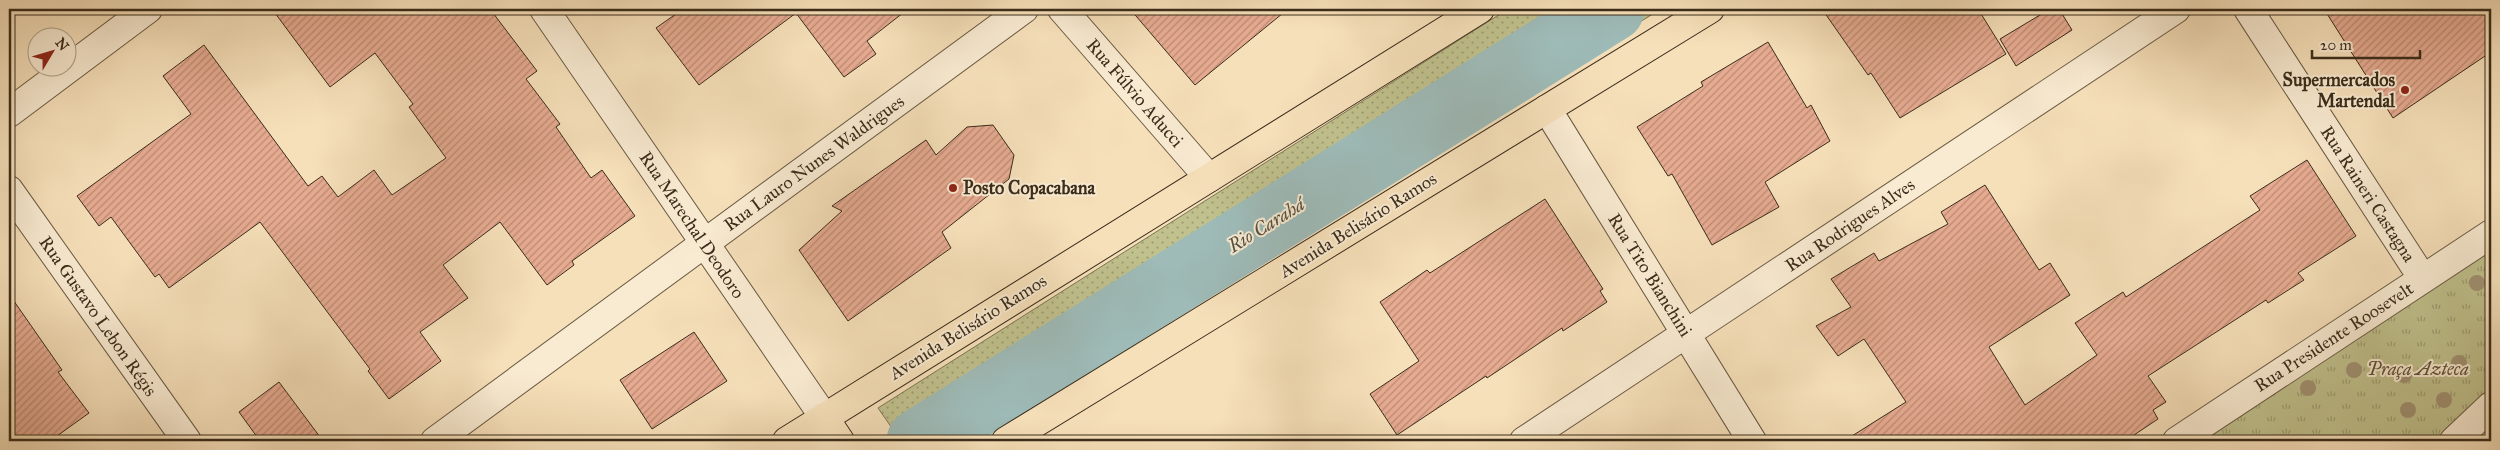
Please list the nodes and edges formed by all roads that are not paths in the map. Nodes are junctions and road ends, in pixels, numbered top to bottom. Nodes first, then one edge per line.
1 (148, 9) edge
2 (544, 9) edge
3 (1024, 9) edge
4 (1062, 9) edge
5 (1480, 9) edge
6 (1710, 9) edge
7 (2176, 9) edge
8 (2248, 9) edge
9 (1547, 109) junction
10 (9, 113) edge
11 (1209, 178) junction
12 (9, 190) edge
13 (2491, 234) edge
14 (704, 243) junction
15 (2423, 279) junction
16 (1686, 334) junction
17 (2491, 406) edge
18 (833, 431) edge
19 (2191, 438) edge
20 (187, 441) edge
21 (435, 441) edge
22 (787, 441) edge
23 (1006, 441) edge
24 (1524, 441) edge
25 (1752, 441) edge
26 (2454, 441) edge

1 - 10 street
2 - 14 street, Rua Marechal Deodoro
3 - 14 street, Rua Lauro Nunes Waldrigues
4 - 11 street, Rua Fúlvio Aducci
5 - 11 main road, Avenida Belisário Ramos
6 - 9 main road, Avenida Belisário Ramos
7 - 16 street, Rua Rodrigues Alves
8 - 15 street, Rua Raineri Castagna
9 - 16 street, Rua Tito Bianchini
9 - 23 main road, Avenida Belisário Ramos
11 - 18 main road, Avenida Belisário Ramos
12 - 20 street, Rua Gustavo Lebon Régis
13 - 15 street, Rua Presidente Roosevelt
14 - 18 street, Rua Marechal Deodoro
14 - 21 street, Rua Lauro Nunes Waldrigues
15 - 19 street, Rua Presidente Roosevelt
16 - 24 street, Rua Rodrigues Alves
16 - 25 street, Rua Tito Bianchini
17 - 26 street
18 - 22 main road, Avenida Belisário Ramos

